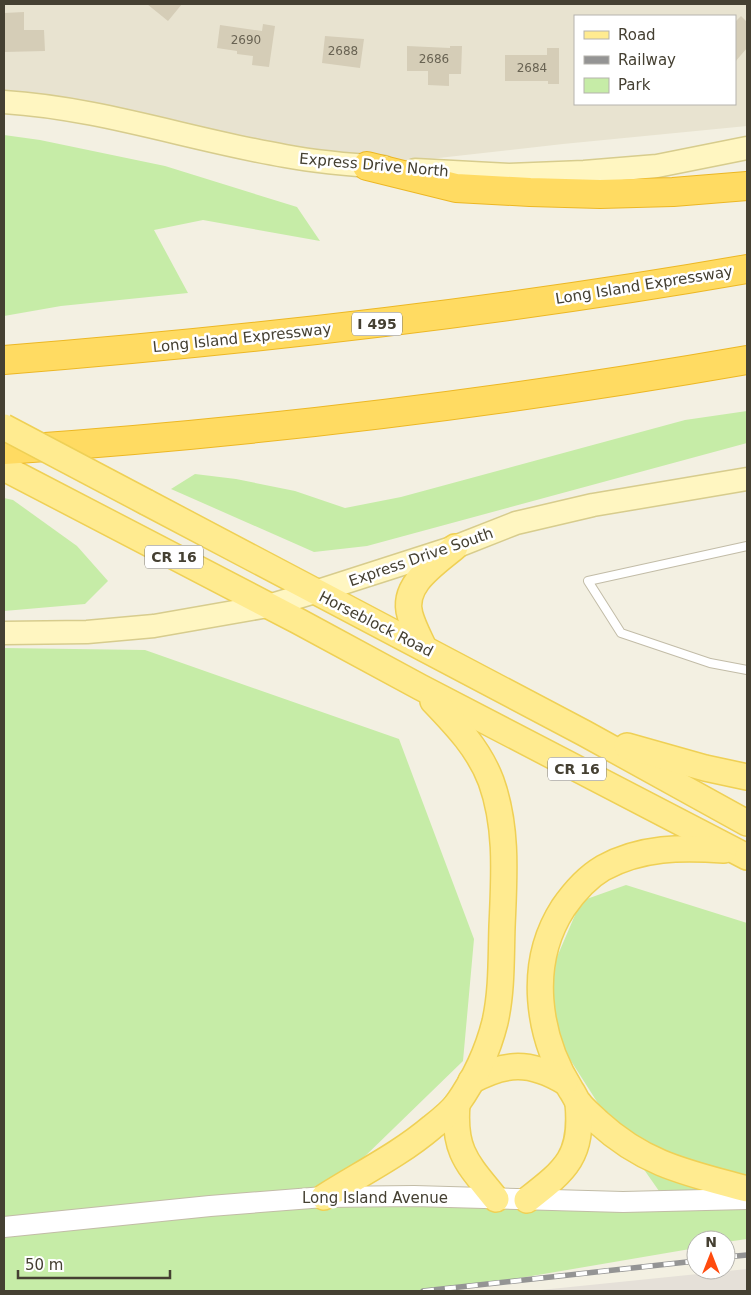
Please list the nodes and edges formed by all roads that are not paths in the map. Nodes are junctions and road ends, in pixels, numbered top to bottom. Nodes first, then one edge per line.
1 (4, 102) edge
2 (747, 148) edge
3 (367, 166) junction
4 (747, 186) edge
5 (747, 269) edge
6 (4, 360) edge
7 (747, 360) edge
8 (4, 427) edge
9 (4, 450) edge
10 (4, 468) edge
11 (745, 481) edge
12 (747, 546) edge
13 (455, 547) junction
14 (316, 592) junction
15 (268, 606) junction
16 (4, 633) edge
17 (424, 648) junction
18 (747, 670) edge
19 (420, 687) junction
20 (584, 733) junction
21 (747, 777) edge
22 (747, 823) edge
23 (741, 854) edge
24 (471, 1081) junction
25 (565, 1082) junction
26 (578, 1103) junction
27 (457, 1104) junction
28 (747, 1189) edge
29 (324, 1197) junction
30 (496, 1199) junction
31 (747, 1199) edge
32 (527, 1200) junction
33 (4, 1227) edge

1 - 3 main road, Express Drive North
2 - 3 main road, Express Drive North
3 - 4 highway
5 - 6 highway, Long Island Expressway / I 495
7 - 9 highway
8 - 14 main road, Horseblock Road / CR 16, bridge
10 - 15 main road, CR 16
11 - 13 main road, Express Drive South
12 - 18 lane
13 - 14 main road, Express Drive South
13 - 17 main road
14 - 15 main road, Express Drive South
14 - 17 main road, Horseblock Road / CR 16
15 - 16 main road, Express Drive South
15 - 19 main road, CR 16
17 - 20 main road, Horseblock Road / CR 16
19 - 23 main road, CR 16
19 - 24 main road
20 - 21 main road
20 - 22 main road, Horseblock Road / CR 16
23 - 25 main road
24 - 25 main road
24 - 27 main road
25 - 26 main road
26 - 28 main road
26 - 32 main road
27 - 29 main road
27 - 30 main road
29 - 30 street, Long Island Avenue
29 - 33 street, Long Island Avenue
30 - 32 street, Long Island Avenue
31 - 32 street, Long Island Avenue

